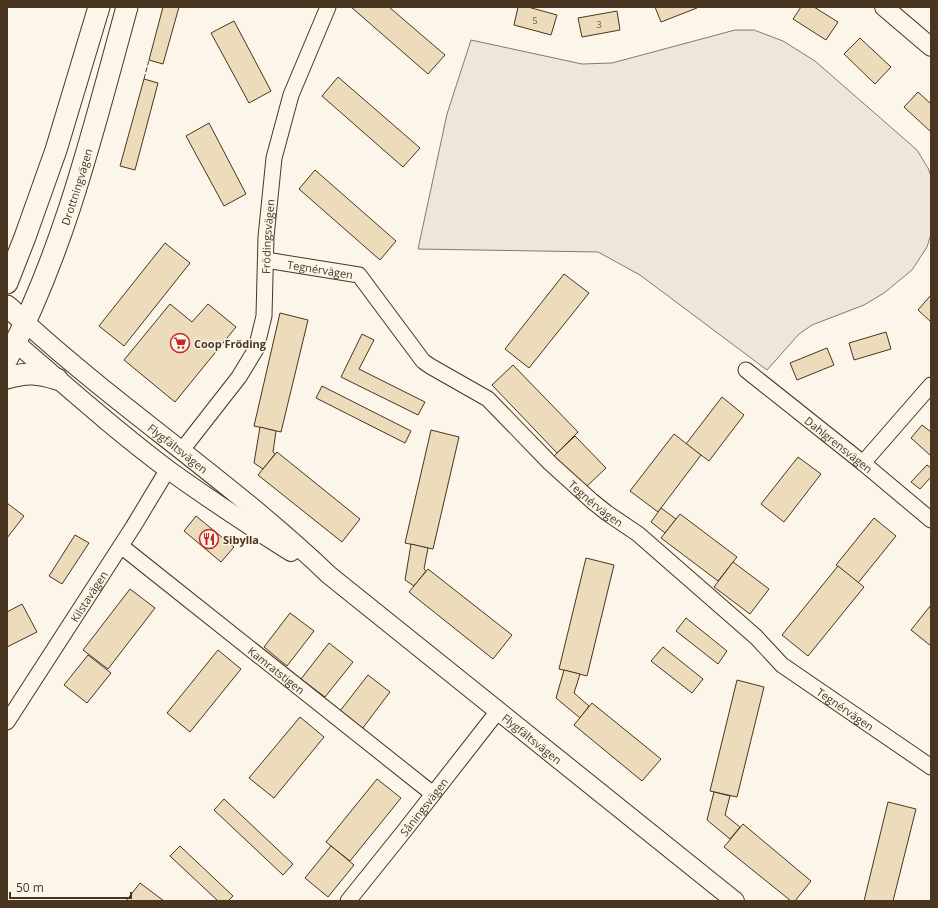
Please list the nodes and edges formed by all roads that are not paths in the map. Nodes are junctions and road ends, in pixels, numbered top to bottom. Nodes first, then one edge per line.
1 (99, 7) edge
2 (126, 7) edge
3 (328, 7) edge
4 (884, 7) edge
5 (931, 47) edge
6 (25, 237) junction
7 (7, 253) edge
8 (266, 260) junction
9 (7, 283) edge
10 (7, 306) edge
11 (26, 323) junction
12 (10, 346) edge
13 (746, 370) dead end
14 (7, 378) edge
15 (57, 379) junction
16 (930, 388) edge
17 (182, 450) junction
18 (863, 463) junction
19 (168, 470) junction
20 (931, 520) edge
21 (121, 546) junction
22 (329, 575) junction
23 (498, 711) junction
24 (7, 722) edge
25 (931, 767) edge
26 (433, 794) junction
27 (348, 901) edge
28 (735, 901) edge

1 - 6 main road
2 - 11 main road, Drottningvägen
3 - 8 street, Frödingsvägen
4 - 5 street
6 - 7 main road
6 - 9 main road
8 - 17 street, Frödingsvägen
8 - 25 street, Tegnérvägen
10 - 11 main road
11 - 12 main road, Drottningvägen
11 - 17 street, Flygfältsvägen
12 - 15 street, Flygfältsvägen
13 - 18 street, Dahlgrensvägen
14 - 15 main road
15 - 19 street, Flygfältsvägen
16 - 18 street
17 - 19 street
17 - 22 street, Flygfältsvägen
18 - 20 street, Dahlgrensvägen
19 - 21 street, Kilstavägen
19 - 22 street, Flygfältsvägen
21 - 24 street, Kilstavägen
21 - 26 street, Kamratstigen
22 - 23 street, Flygfältsvägen
23 - 26 street, Såningsvägen
23 - 28 street, Flygfältsvägen
26 - 27 street, Såningsvägen

